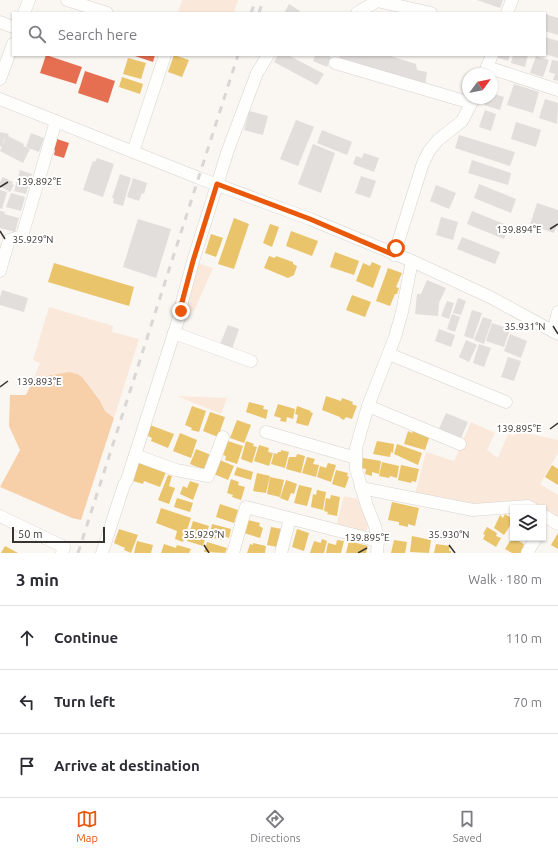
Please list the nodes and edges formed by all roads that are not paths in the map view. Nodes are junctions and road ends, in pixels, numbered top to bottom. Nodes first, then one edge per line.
1 (29, 0) edge
2 (67, 0) edge
3 (512, 0) edge
4 (24, 12) edge
5 (104, 12) edge
6 (359, 12) edge
7 (427, 12) edge
8 (507, 12) edge
9 (0, 22) edge
10 (12, 27) edge
11 (12, 47) edge
12 (165, 56) edge
13 (267, 56) edge
14 (492, 56) edge
15 (335, 63) dead end
16 (487, 68) edge
17 (498, 73) edge
18 (0, 79) edge
19 (558, 90) edge
20 (462, 98) edge
21 (0, 99) edge
22 (470, 104) edge
23 (56, 121) junction
24 (133, 152) junction
25 (217, 184) junction
26 (5, 239) edge
27 (394, 255) junction
28 (412, 261) junction
29 (0, 271) edge
30 (558, 312) edge
31 (556, 332) edge
32 (174, 333) junction
33 (389, 354) junction
34 (251, 362) dead end
35 (506, 402) dead end
36 (368, 406) junction
37 (266, 432) dead end
38 (223, 437) dead end
39 (460, 444) dead end
40 (135, 455) junction
41 (356, 458) junction
42 (361, 488) junction
43 (510, 507) edge
44 (0, 516) edge
45 (290, 518) junction
46 (378, 541) junction
47 (534, 541) edge
48 (62, 553) edge
49 (102, 553) edge
50 (233, 553) edge
51 (281, 553) edge
52 (377, 553) edge
53 (527, 553) edge

1 - 4 street
2 - 5 street
3 - 8 street
6 - 7 street
9 - 10 street
11 - 18 street
12 - 24 street
13 - 25 street
14 - 16 street
15 - 20 street
17 - 19 street
21 - 23 street
22 - 27 street
23 - 24 street
23 - 26 street
24 - 25 street
25 - 27 street
25 - 32 street
26 - 29 street
27 - 28 street
28 - 31 street
28 - 33 street
30 - 31 street
32 - 34 street
32 - 40 street
33 - 35 street
33 - 36 street
36 - 39 street
36 - 41 street
37 - 41 street
38 - 40 street
40 - 49 street
41 - 42 street
42 - 43 street
42 - 46 street
44 - 48 street
45 - 46 street
45 - 50 street
45 - 51 street
46 - 52 street
47 - 53 street

